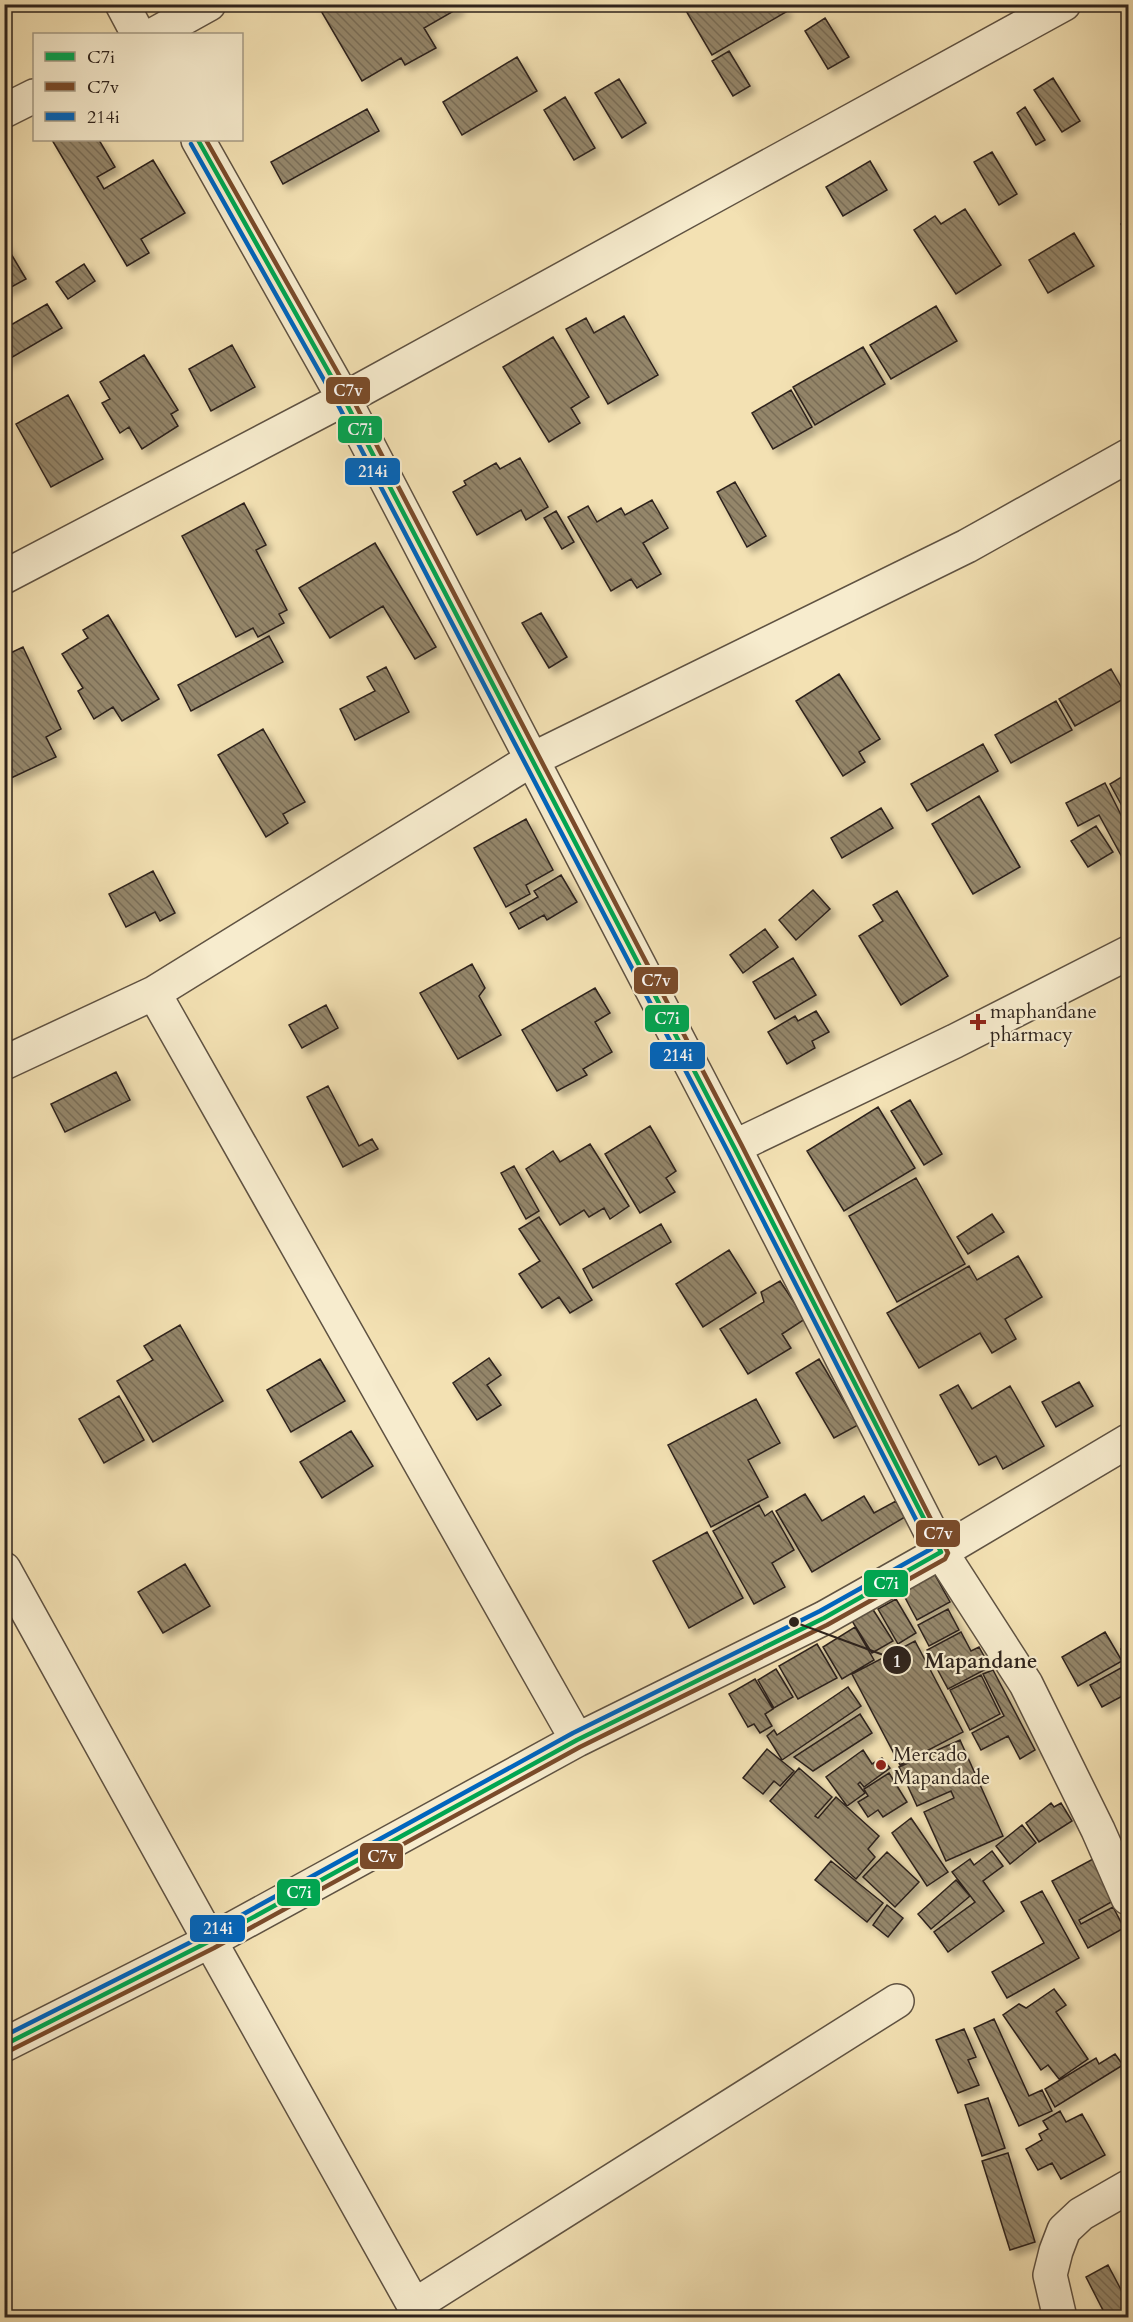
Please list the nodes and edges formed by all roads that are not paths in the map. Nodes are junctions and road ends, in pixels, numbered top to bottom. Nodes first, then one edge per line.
1 (122, 4) edge
2 (209, 4) edge
3 (1064, 4) edge
4 (137, 33) edge
5 (157, 33) edge
6 (33, 96) edge
7 (4, 111) edge
8 (199, 141) edge
9 (344, 399) junction
10 (1128, 456) edge
11 (4, 577) edge
12 (531, 760) junction
13 (1128, 953) edge
14 (154, 993) junction
15 (4, 1063) edge
16 (734, 1147) junction
17 (1128, 1441) edge
18 (941, 1552) junction
19 (4, 1569) edge
20 (577, 1740) junction
21 (1128, 1898) edge
22 (210, 1941) junction
23 (897, 2001) dead end
24 (4, 2045) edge
25 (1128, 2187) edge
26 (418, 2311) edge
27 (1060, 2318) edge

1 - 4 street
2 - 5 street
3 - 9 street
6 - 7 street
8 - 9 street
9 - 11 street
9 - 12 street
10 - 12 street
12 - 14 street
12 - 16 street
13 - 16 street
14 - 15 street
14 - 20 street
16 - 18 street
17 - 18 street
18 - 20 street
18 - 21 street
19 - 22 street
20 - 22 street
22 - 24 street
22 - 26 street
23 - 26 street
25 - 27 street

